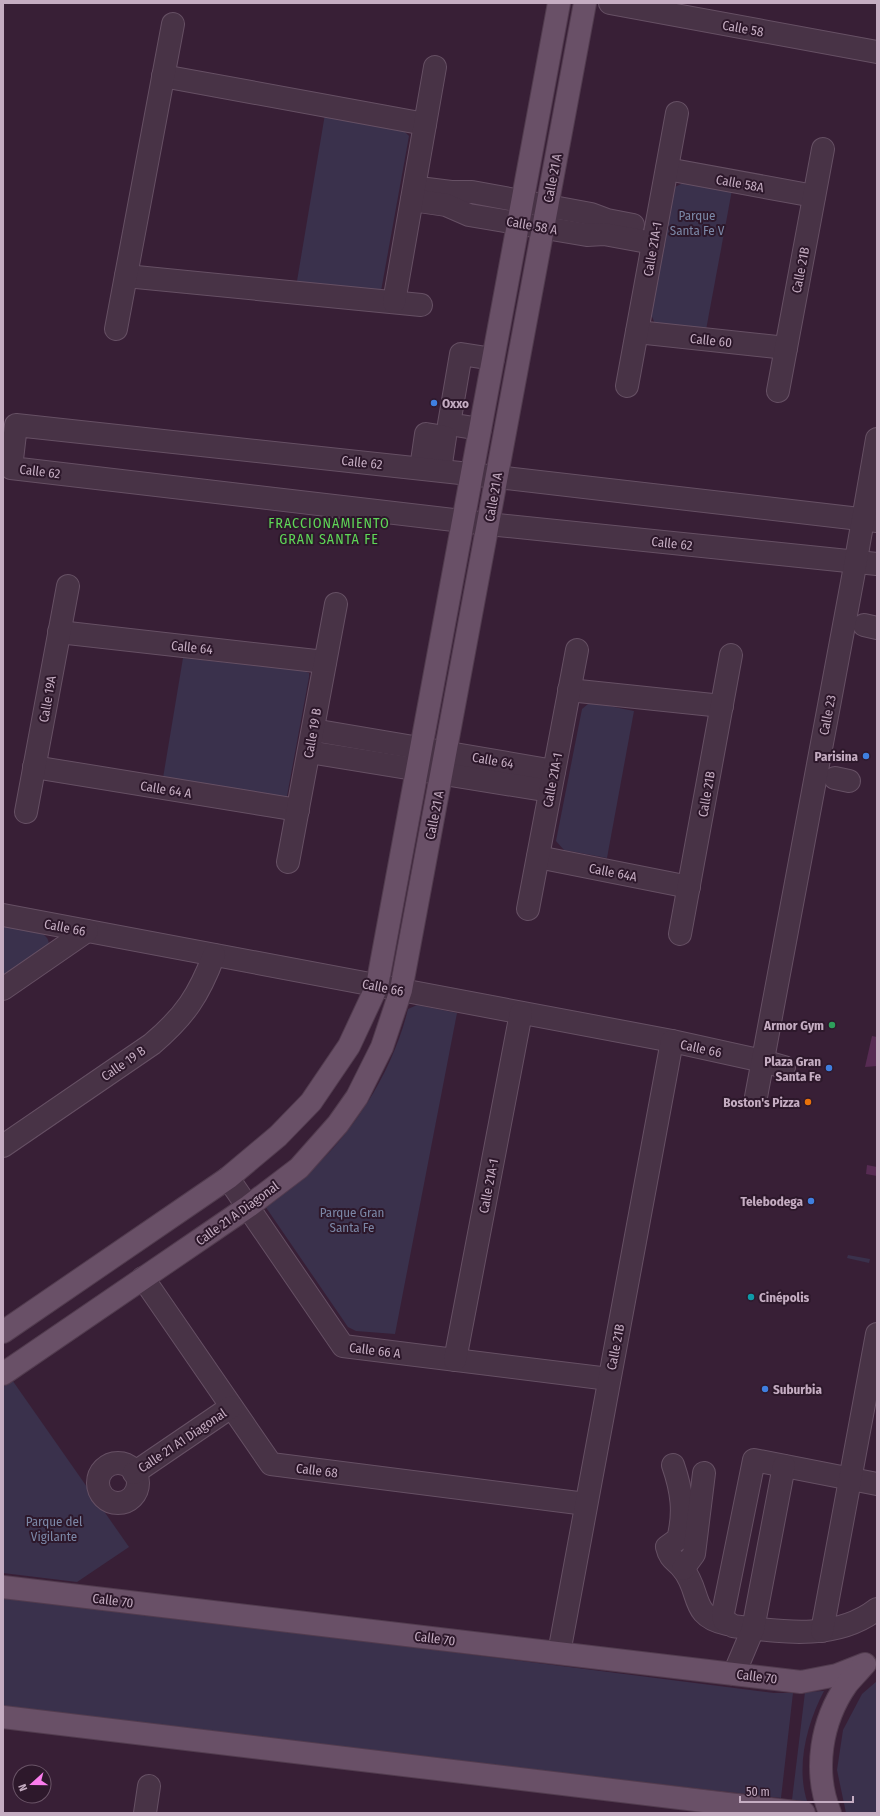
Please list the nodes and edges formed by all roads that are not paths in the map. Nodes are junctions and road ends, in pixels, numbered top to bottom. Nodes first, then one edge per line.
1 (559, 3) edge
2 (585, 3) edge
3 (610, 3) edge
4 (173, 24) dead end
5 (877, 52) edge
6 (435, 67) dead end
7 (163, 76) junction
8 (677, 113) dead end
9 (425, 124) junction
10 (823, 149) dead end
11 (666, 169) junction
12 (413, 193) junction
13 (814, 196) junction
14 (522, 202) junction
15 (547, 206) junction
16 (518, 223) junction
17 (543, 228) junction
18 (654, 236) junction
19 (126, 276) junction
20 (394, 302) junction
21 (421, 305) dead end
22 (116, 330) dead end
23 (637, 332) junction
24 (786, 348) junction
25 (493, 360) junction
26 (626, 386) dead end
27 (778, 391) dead end
28 (480, 429) junction
29 (877, 439) edge
30 (472, 474) junction
31 (497, 477) junction
32 (870, 520) edge
33 (463, 521) junction
34 (488, 524) junction
35 (866, 563) edge
36 (68, 586) dead end
37 (336, 604) dead end
38 (59, 632) junction
39 (577, 650) dead end
40 (732, 655) dead end
41 (325, 662) junction
42 (569, 690) junction
43 (722, 706) junction
44 (313, 730) junction
45 (421, 748) junction
46 (309, 752) junction
47 (445, 752) junction
48 (34, 767) junction
49 (417, 770) junction
50 (441, 774) junction
51 (552, 781) junction
52 (298, 810) junction
53 (26, 812) dead end
54 (538, 857) junction
55 (288, 862) dead end
56 (689, 887) junction
57 (528, 909) dead end
58 (3, 915) edge
59 (87, 931) junction
60 (680, 934) dead end
61 (214, 955) junction
62 (377, 986) junction
63 (3, 989) edge
64 (401, 990) junction
65 (521, 1013) junction
66 (672, 1041) junction
67 (763, 1061) junction
68 (784, 1067) dead end
69 (756, 1097) dead end
70 (3, 1146) edge
71 (228, 1178) junction
72 (249, 1206) junction
73 (143, 1278) junction
74 (3, 1332) edge
75 (877, 1334) edge
76 (456, 1360) junction
77 (3, 1374) edge
78 (609, 1379) junction
79 (230, 1407) junction
80 (673, 1465) dead end
81 (784, 1466) junction
82 (134, 1473) dead end
83 (704, 1473) dead end
84 (850, 1478) junction
85 (877, 1484) edge
86 (586, 1504) junction
87 (683, 1569) junction
88 (3, 1587) edge
89 (877, 1609) edge
90 (728, 1624) junction
91 (753, 1629) junction
92 (822, 1631) junction
93 (559, 1653) junction
94 (871, 1660) edge
95 (734, 1674) junction
96 (3, 1717) edge
97 (149, 1786) dead end
98 (145, 1813) edge
99 (804, 1813) edge
100 (830, 1813) edge

1 - 14 main road, Calle 21 A
2 - 15 main road, Calle 21 A
3 - 5 street, Calle 58
4 - 7 street
6 - 9 street
7 - 9 street
7 - 19 street
8 - 11 street, Calle 21A-1
9 - 12 street
10 - 13 street, Calle 21B
11 - 13 street, Calle 58A
11 - 18 street, Calle 21A-1
12 - 14 street, Calle 58 A
12 - 16 street, Calle 58 A
12 - 20 street
13 - 24 street, Calle 21B
14 - 15 street, Calle 58 A
14 - 16 main road, Calle 21 A
15 - 17 main road, Calle 21 A
15 - 18 street, Calle 58 A
16 - 17 street, Calle 58 A
16 - 25 main road, Calle 21 A
17 - 18 street, Calle 58 A
17 - 31 main road, Calle 21 A
18 - 23 street, Calle 21A-1
19 - 20 street
19 - 22 street
20 - 21 street
23 - 24 street, Calle 60
23 - 26 street, Calle 21A-1
24 - 27 street, Calle 21B
25 - 28 main road, Calle 21 A
25 - 28 street
28 - 30 main road, Calle 21 A
29 - 32 street, Calle 23
30 - 31 street, Calle 62
30 - 33 main road, Calle 21 A
30 - 33 street, Calle 62
31 - 32 street, Calle 62
31 - 34 main road, Calle 21 A
32 - 35 street, Calle 23
33 - 34 street, Calle 62
33 - 45 main road, Calle 21 A
34 - 35 street, Calle 62
34 - 47 main road, Calle 21 A
35 - 67 street, Calle 23
36 - 38 street, Calle 19A
37 - 41 street, Calle 19 B
38 - 41 street, Calle 64
38 - 48 street, Calle 19A
39 - 42 street, Calle 21A-1
40 - 43 street, Calle 21B
41 - 44 street, Calle 19 B
42 - 43 street
42 - 51 street, Calle 21A-1
43 - 56 street, Calle 21B
44 - 45 street, Calle 64
44 - 46 street, Calle 19 B
45 - 47 street, Calle 64
45 - 49 main road, Calle 21 A
46 - 49 street, Calle 64
46 - 52 street, Calle 19 B
47 - 50 main road, Calle 21 A
47 - 51 street, Calle 64
48 - 52 street, Calle 64 A
48 - 53 street, Calle 19A
49 - 50 street, Calle 64
49 - 62 main road, Calle 21 A
50 - 51 street, Calle 64
50 - 64 main road, Calle 21 A
51 - 54 street, Calle 21A-1
52 - 55 street, Calle 19 B
54 - 56 street, Calle 64A
54 - 57 street, Calle 21A-1
56 - 60 street, Calle 21B
58 - 59 street, Calle 66
59 - 61 street, Calle 66
59 - 63 street
61 - 62 street, Calle 66
61 - 70 street, Calle 19 B
62 - 64 street, Calle 66
62 - 71 main road
64 - 65 street, Calle 66
64 - 72 main road, Calle 21 A Diagonal
65 - 66 street, Calle 66
65 - 76 street, Calle 21A-1
66 - 67 street, Calle 66
66 - 78 street, Calle 21B
67 - 68 street, Calle 66
67 - 69 street, Calle 23
71 - 72 street, Calle 66 A
71 - 74 main road
72 - 73 main road, Calle 21 A Diagonal
72 - 76 street, Calle 66 A
73 - 77 main road, Calle 21 A Diagonal
73 - 79 street, Calle 68
75 - 84 street
76 - 78 street, Calle 66 A
78 - 86 street, Calle 21B
79 - 82 street, Calle 21 A1 Diagonal
79 - 86 street, Calle 68
80 - 87 street
81 - 84 street
81 - 90 street
81 - 91 street
83 - 87 street
84 - 85 street
84 - 92 street
86 - 93 street, Calle 21B
87 - 90 street
88 - 93 main road, Calle 70
89 - 92 street
90 - 91 street
91 - 92 street
91 - 95 street
93 - 95 main road, Calle 70
94 - 95 main road, Calle 70
94 - 100 main road
96 - 99 main road
97 - 98 street

